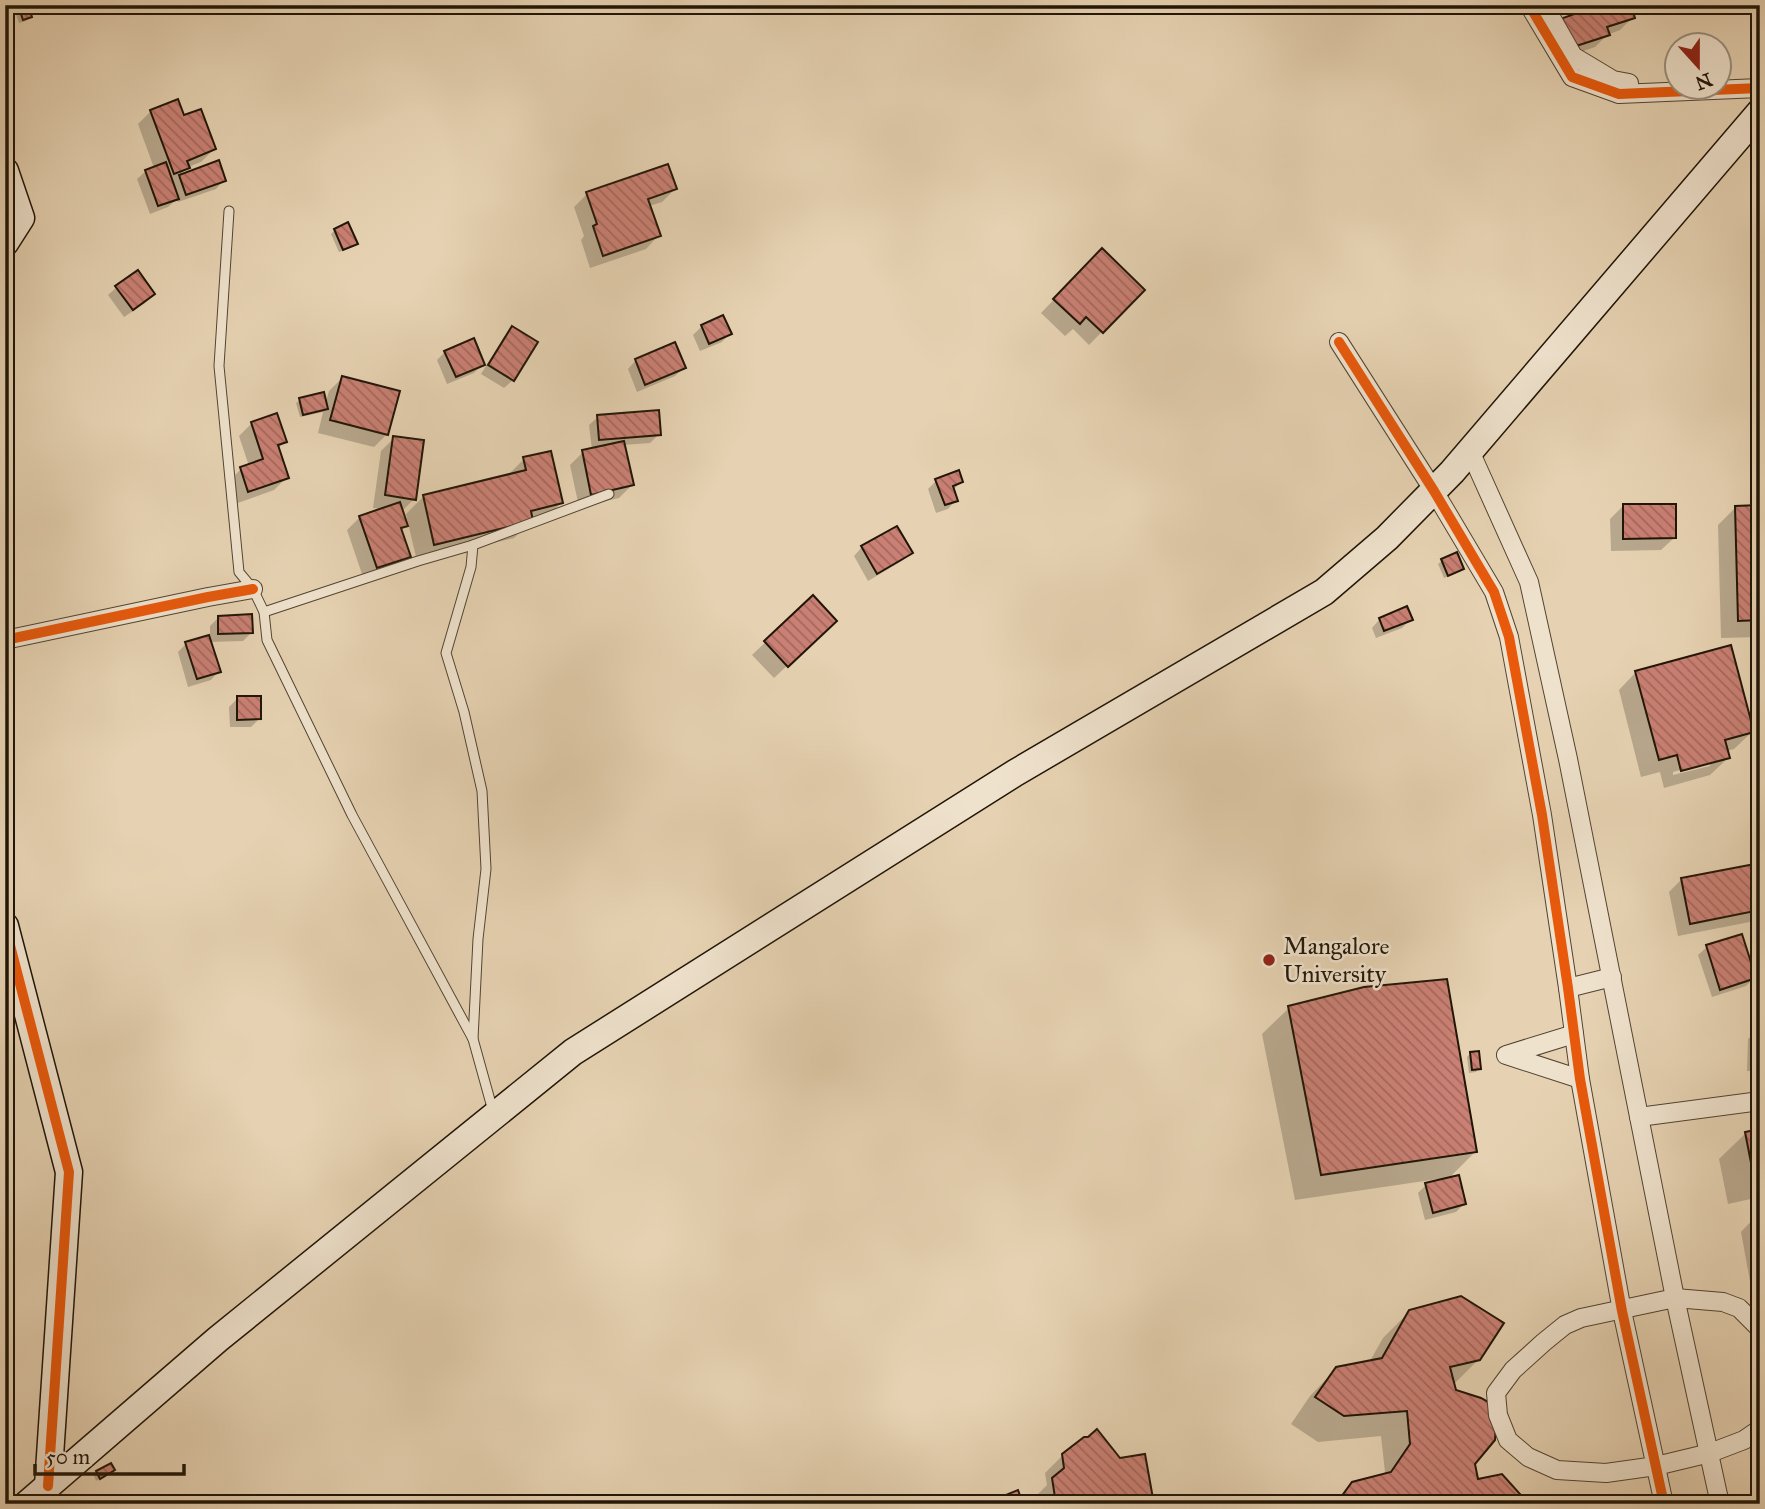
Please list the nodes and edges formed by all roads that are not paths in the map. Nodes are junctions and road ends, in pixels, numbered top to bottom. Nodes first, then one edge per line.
1 (1529, 5) edge
2 (1544, 5) edge
3 (1734, 85) edge
4 (1664, 86) edge
5 (1760, 86) edge
6 (1760, 112) edge
7 (5, 171) edge
8 (229, 211) dead end
9 (5, 243) edge
10 (1339, 342) dead end
11 (1470, 451) junction
12 (1434, 491) junction
13 (609, 494) dead end
14 (473, 545) junction
15 (253, 589) junction
16 (264, 612) junction
17 (5, 640) edge
18 (5, 926) edge
19 (1612, 977) junction
20 (1568, 988) junction
21 (1574, 1034) junction
22 (473, 1039) junction
23 (1580, 1079) junction
24 (1760, 1101) edge
25 (495, 1116) junction
26 (1639, 1117) junction
27 (1675, 1298) junction
28 (1622, 1311) junction
29 (1760, 1329) edge
30 (1760, 1429) edge
31 (1710, 1453) junction
32 (1656, 1465) junction
33 (48, 1486) junction
34 (27, 1504) edge
35 (1664, 1504) edge
36 (1720, 1504) edge

1 - 5 street
2 - 4 street
3 - 5 street
6 - 11 main road
7 - 9 main road
8 - 15 lane
10 - 12 street
11 - 12 main road
11 - 19 street
12 - 20 street
12 - 25 main road
13 - 14 lane
14 - 16 lane
14 - 22 lane
15 - 16 lane
15 - 17 street
16 - 22 lane
18 - 33 main road
19 - 20 street
19 - 26 street
20 - 21 street
21 - 23 street
21 - 23 street
22 - 25 lane
23 - 28 street
24 - 26 street
25 - 33 main road
26 - 27 street
27 - 28 street
27 - 29 street
27 - 31 street
28 - 32 street
28 - 32 street
30 - 31 street
31 - 32 street
31 - 36 street
32 - 35 street
33 - 34 main road

